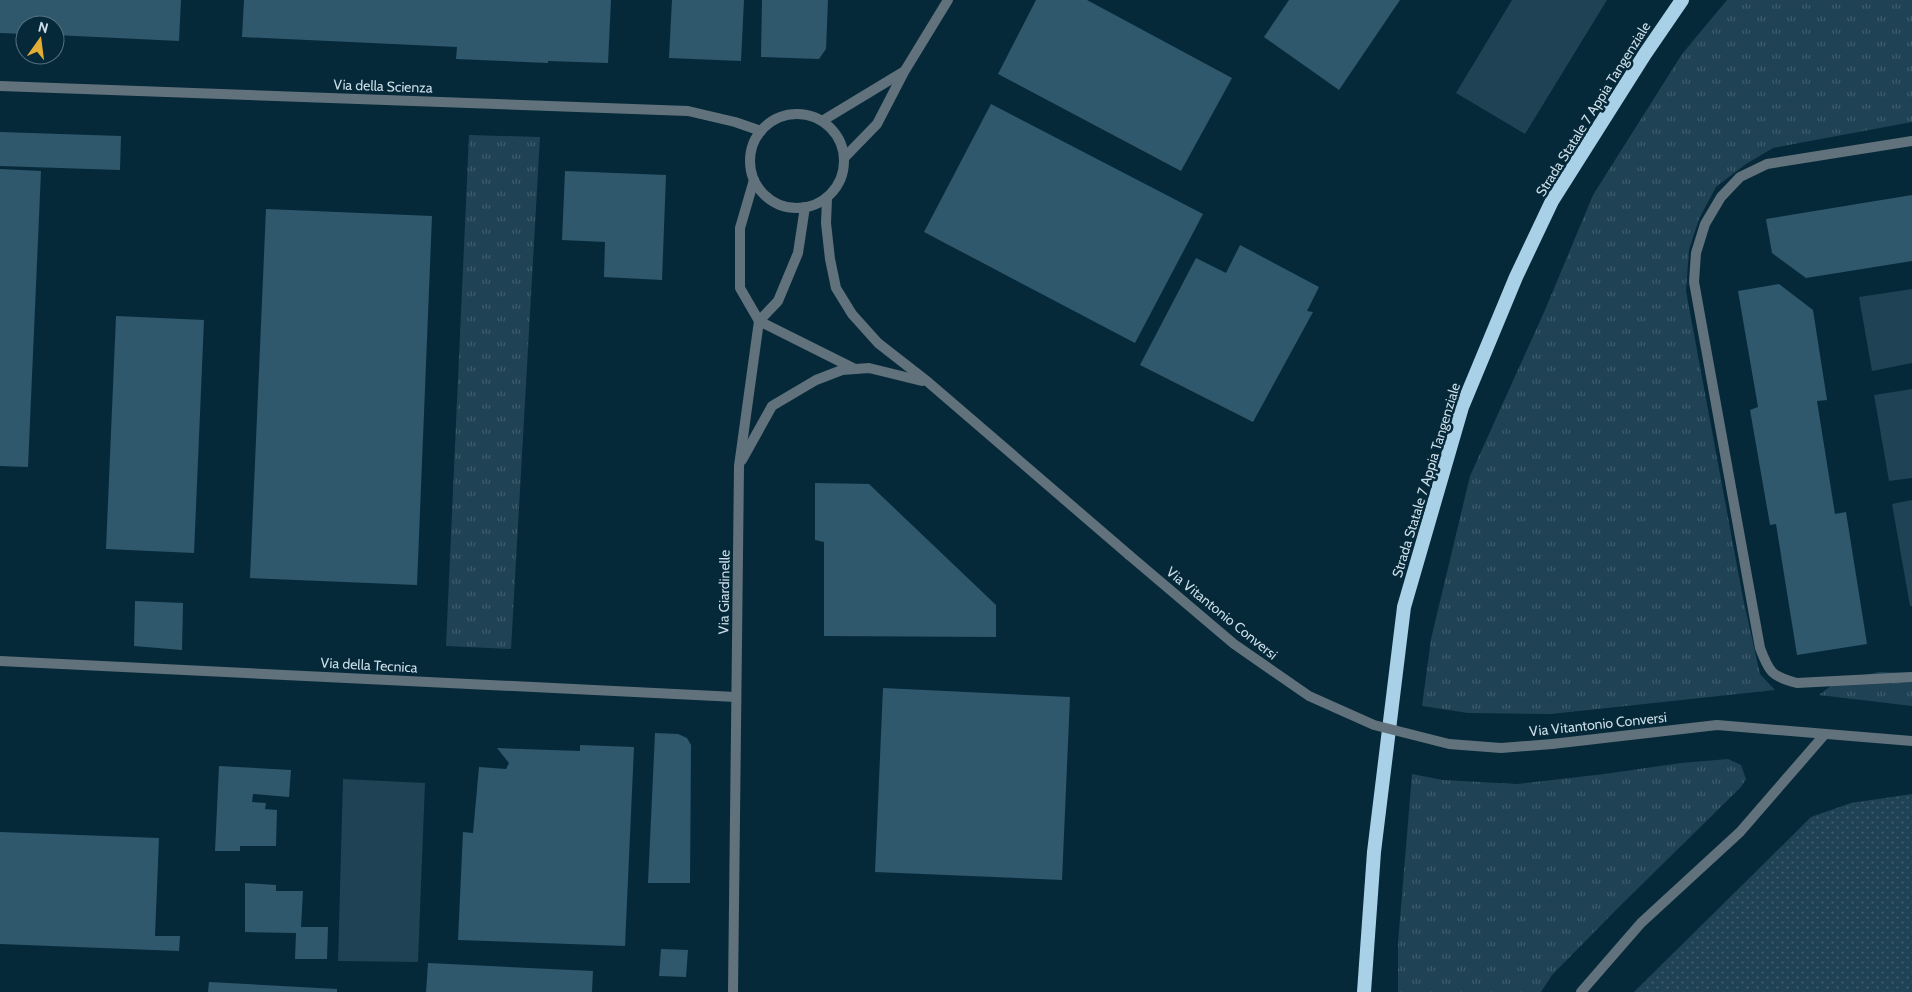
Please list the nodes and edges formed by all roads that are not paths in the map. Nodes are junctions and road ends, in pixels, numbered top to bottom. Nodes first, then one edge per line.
1 (948, 0) edge
2 (1682, 0) edge
3 (904, 72) junction
4 (0, 86) edge
5 (822, 121) junction
6 (761, 131) junction
7 (1912, 141) edge
8 (844, 158) junction
9 (754, 180) junction
10 (826, 198) junction
11 (804, 207) junction
12 (759, 321) junction
13 (855, 369) junction
14 (928, 382) junction
15 (739, 466) junction
16 (0, 661) edge
17 (1912, 677) edge
18 (736, 697) junction
19 (1825, 734) junction
20 (1912, 741) edge
21 (732, 992) edge
22 (1364, 992) edge
23 (1581, 992) edge

1 - 3 street
2 - 22 highway, Strada Statale 7 Appia Tangenziale
3 - 5 street
3 - 8 street
4 - 6 street, Via della Scienza
5 - 6 street
5 - 8 street
6 - 9 street
7 - 17 street
8 - 10 street
9 - 11 street
9 - 12 street
10 - 11 street
10 - 14 street, Via Vitantonio Conversi
11 - 12 street
12 - 13 street
12 - 15 street, Via Giardinelle
13 - 14 street, Via Vitantonio Conversi
13 - 15 street, Via Vitantonio Conversi
14 - 19 street, Via Vitantonio Conversi, bridge
15 - 18 street, Via Giardinelle
16 - 18 street, Via della Tecnica
18 - 21 street, Via Giardinelle
19 - 20 street, Via Vitantonio Conversi
19 - 23 street

